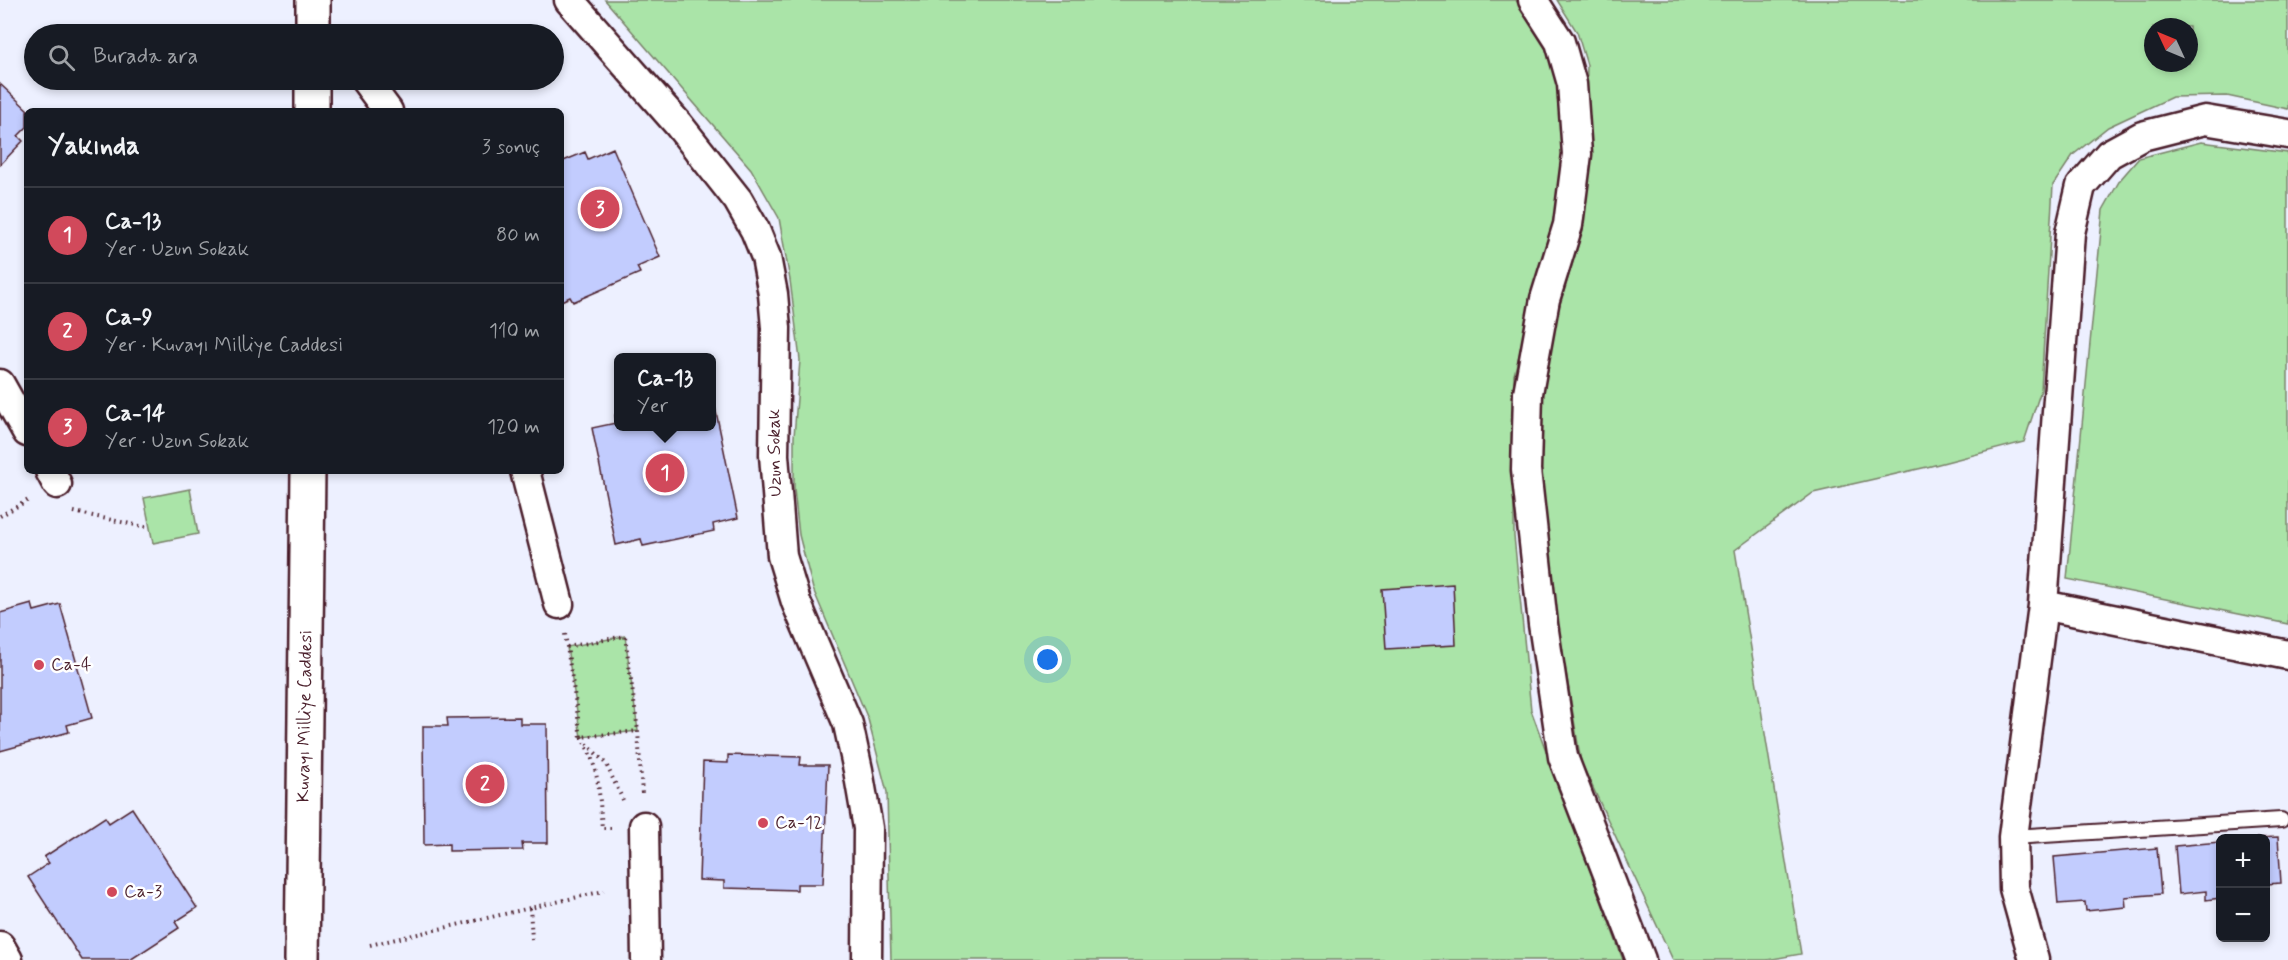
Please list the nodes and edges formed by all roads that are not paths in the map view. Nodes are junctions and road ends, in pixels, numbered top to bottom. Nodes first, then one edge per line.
1 (569, 0) edge
2 (1533, 0) edge
3 (312, 90) edge
4 (372, 90) edge
5 (312, 108) edge
6 (386, 108) edge
7 (2288, 134) edge
8 (0, 384) edge
9 (24, 427) edge
10 (308, 474) edge
11 (526, 474) edge
12 (559, 604) road end
13 (2043, 605) junction
14 (2288, 655) edge
15 (2281, 820) dead end
16 (637, 826) road end
17 (2013, 837) junction
18 (0, 946) edge
19 (8, 960) edge
20 (302, 960) edge
21 (646, 960) edge
22 (867, 960) edge
23 (1641, 960) edge
24 (2034, 960) edge

1 - 22 street, Uzun Sokak
2 - 23 street
3 - 5 street
4 - 6 street
7 - 13 street
8 - 9 street
10 - 20 street, Kuvayı Milliye Caddesi
11 - 12 street
13 - 14 street
13 - 17 street
15 - 17 lane
16 - 21 street
17 - 24 street
18 - 19 street

